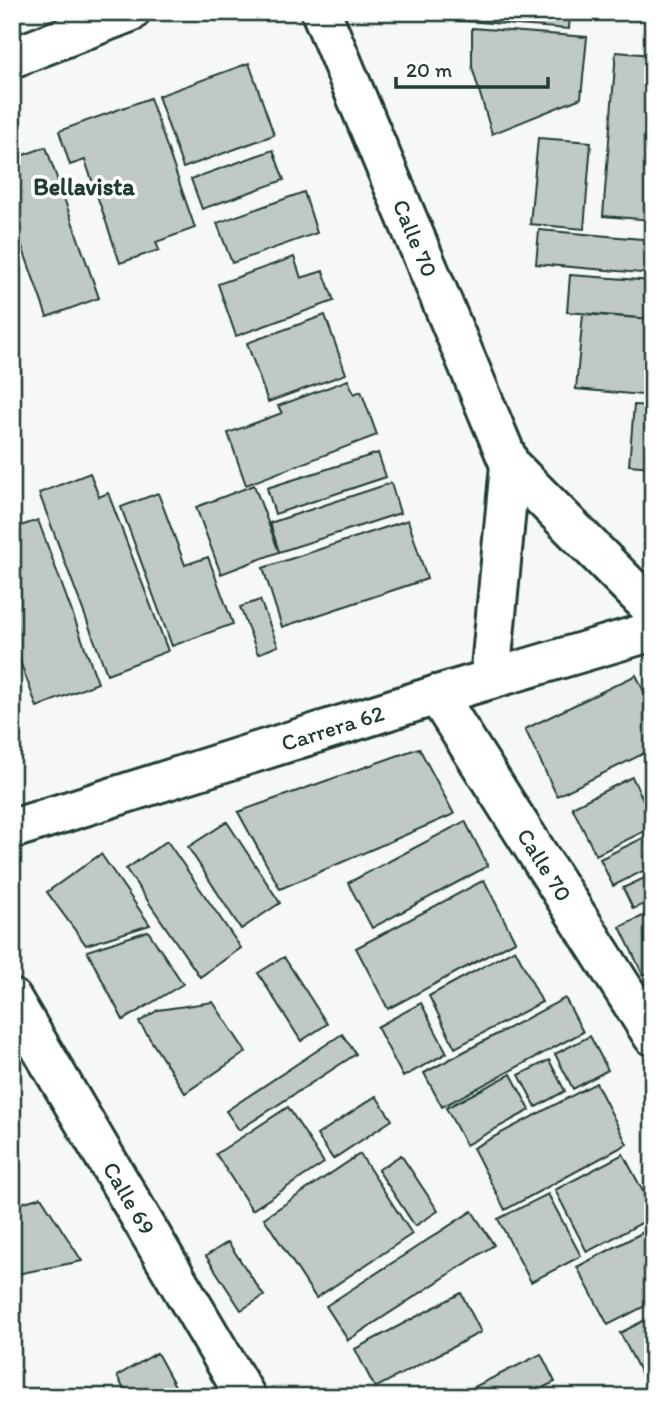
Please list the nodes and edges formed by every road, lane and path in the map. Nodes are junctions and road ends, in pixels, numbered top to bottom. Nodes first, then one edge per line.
1 (130, 12) edge
2 (321, 12) edge
3 (12, 58) edge
4 (510, 465) junction
5 (653, 610) edge
6 (653, 631) edge
7 (490, 680) junction
8 (437, 695) junction
9 (12, 829) edge
10 (12, 999) edge
11 (653, 1036) edge
12 (246, 1397) edge

1 - 3 street
2 - 4 street, Calle 70
4 - 5 street, Calle 70
4 - 7 street, Calle 70
6 - 7 street, Carrera 62
7 - 8 street, Carrera 62
8 - 9 street, Carrera 62
8 - 11 street, Calle 70
10 - 12 street, Calle 69

